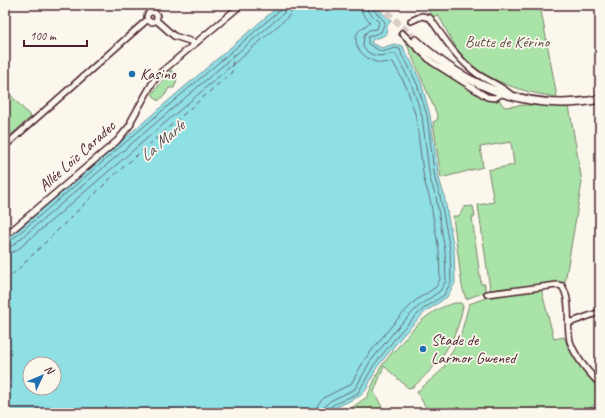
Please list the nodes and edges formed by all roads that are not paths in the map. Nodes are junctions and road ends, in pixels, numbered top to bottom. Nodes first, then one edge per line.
1 (148, 5) edge
2 (241, 5) edge
3 (150, 12) junction
4 (147, 20) junction
5 (156, 20) junction
6 (411, 21) dead end
7 (402, 33) dead end
8 (416, 40) tunnel mouth
9 (196, 43) junction
10 (502, 94) junction
11 (512, 97) junction
12 (600, 99) edge
13 (5, 146) edge
14 (5, 236) edge
15 (487, 294) dead end
16 (600, 312) edge
17 (569, 323) junction
18 (599, 379) edge
19 (600, 409) edge
20 (587, 413) edge
21 (597, 413) edge

1 - 3 street
2 - 9 street, Allée Loïc Caradec
3 - 4 street
3 - 5 street
4 - 5 street
4 - 13 street
5 - 9 street
6 - 11 street
7 - 10 street
8 - 10 main road
9 - 14 street, Allée Loïc Caradec
10 - 11 main road
11 - 12 main road
15 - 17 street
16 - 17 street
17 - 18 street
19 - 21 main road
20 - 21 street

